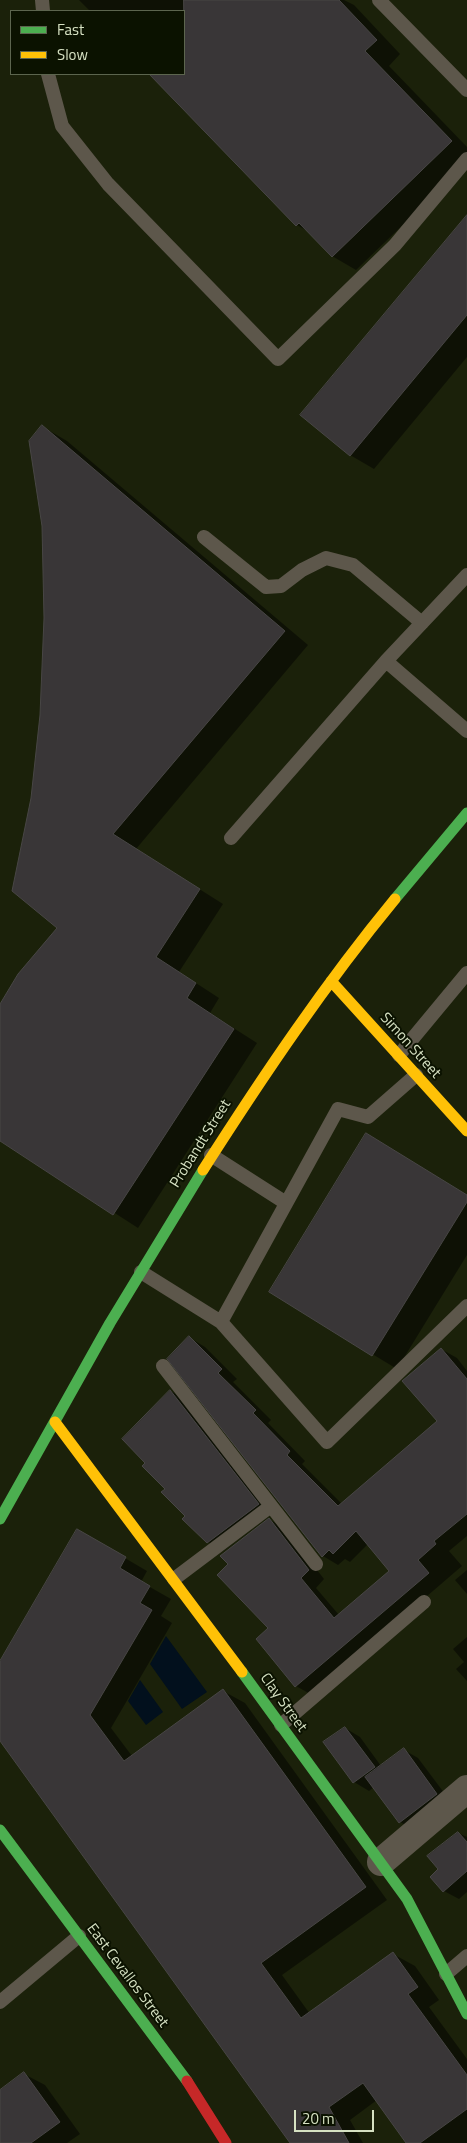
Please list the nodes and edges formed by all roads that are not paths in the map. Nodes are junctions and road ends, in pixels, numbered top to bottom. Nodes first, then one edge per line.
1 (379, 0) edge
2 (48, 75) edge
3 (467, 90) edge
4 (467, 159) edge
5 (204, 537) dead end
6 (467, 575) edge
7 (422, 623) junction
8 (386, 662) junction
9 (467, 731) edge
10 (467, 813) edge
11 (231, 838) dead end
12 (467, 973) edge
13 (331, 981) junction
14 (399, 1055) junction
15 (416, 1075) junction
16 (467, 1131) edge
17 (211, 1155) junction
18 (286, 1203) junction
19 (141, 1272) junction
20 (467, 1306) edge
21 (220, 1322) junction
22 (163, 1366) dead end
23 (55, 1422) junction
24 (271, 1506) junction
25 (0, 1519) edge
26 (316, 1564) dead end
27 (174, 1579) junction
28 (424, 1602) dead end
29 (281, 1725) junction
30 (467, 1789) edge
31 (0, 1830) edge
32 (382, 1862) junction
33 (79, 1936) junction
34 (467, 1956) edge
35 (446, 1974) junction
36 (0, 2002) edge
37 (467, 2014) edge
38 (226, 2143) edge

1 - 3 lane
2 - 4 lane
5 - 7 lane
6 - 7 lane
7 - 8 lane
8 - 9 lane
8 - 11 lane
10 - 13 street, Probandt Street
12 - 14 lane
13 - 14 street, Simon Street
13 - 17 street, Probandt Street
14 - 15 street, Simon Street
15 - 16 street, Simon Street
15 - 18 lane
17 - 18 lane
17 - 19 street, Probandt Street
18 - 21 lane
19 - 21 lane
19 - 23 street, Probandt Street
20 - 21 lane
22 - 24 lane
23 - 25 street, Probandt Street
23 - 27 street, Clay Street
24 - 26 lane
24 - 27 lane
27 - 29 street, Clay Street
28 - 29 lane
29 - 32 street, Clay Street
30 - 32 street
31 - 33 street, East Cevallos Street
32 - 35 street, Clay Street
33 - 36 lane
33 - 38 street, East Cevallos Street
34 - 35 lane
35 - 37 street, Clay Street

